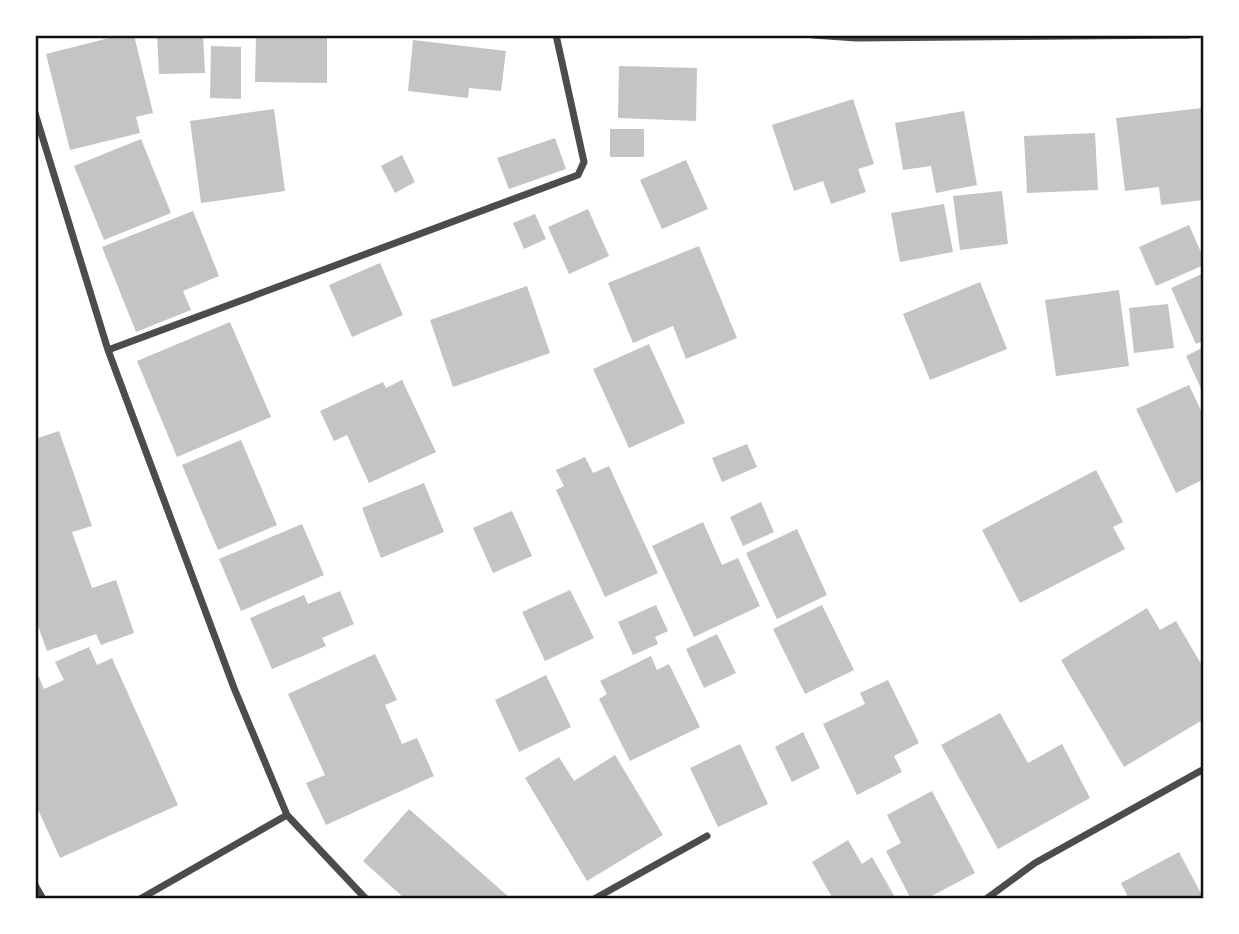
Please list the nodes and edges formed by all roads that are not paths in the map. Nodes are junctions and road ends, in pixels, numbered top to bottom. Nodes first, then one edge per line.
1 (556, 35) edge
2 (813, 35) edge
3 (1189, 35) edge
4 (35, 113) edge
5 (108, 350) junction
6 (1204, 769) edge
7 (288, 815) junction
8 (707, 836) dead end
9 (35, 885) edge
10 (43, 899) edge
11 (140, 899) edge
12 (366, 899) edge
13 (594, 899) edge
14 (986, 899) edge

1 - 5 street
2 - 3 street
4 - 5 street
5 - 7 street
6 - 14 street
7 - 11 street
7 - 12 street
8 - 13 street
9 - 10 street

